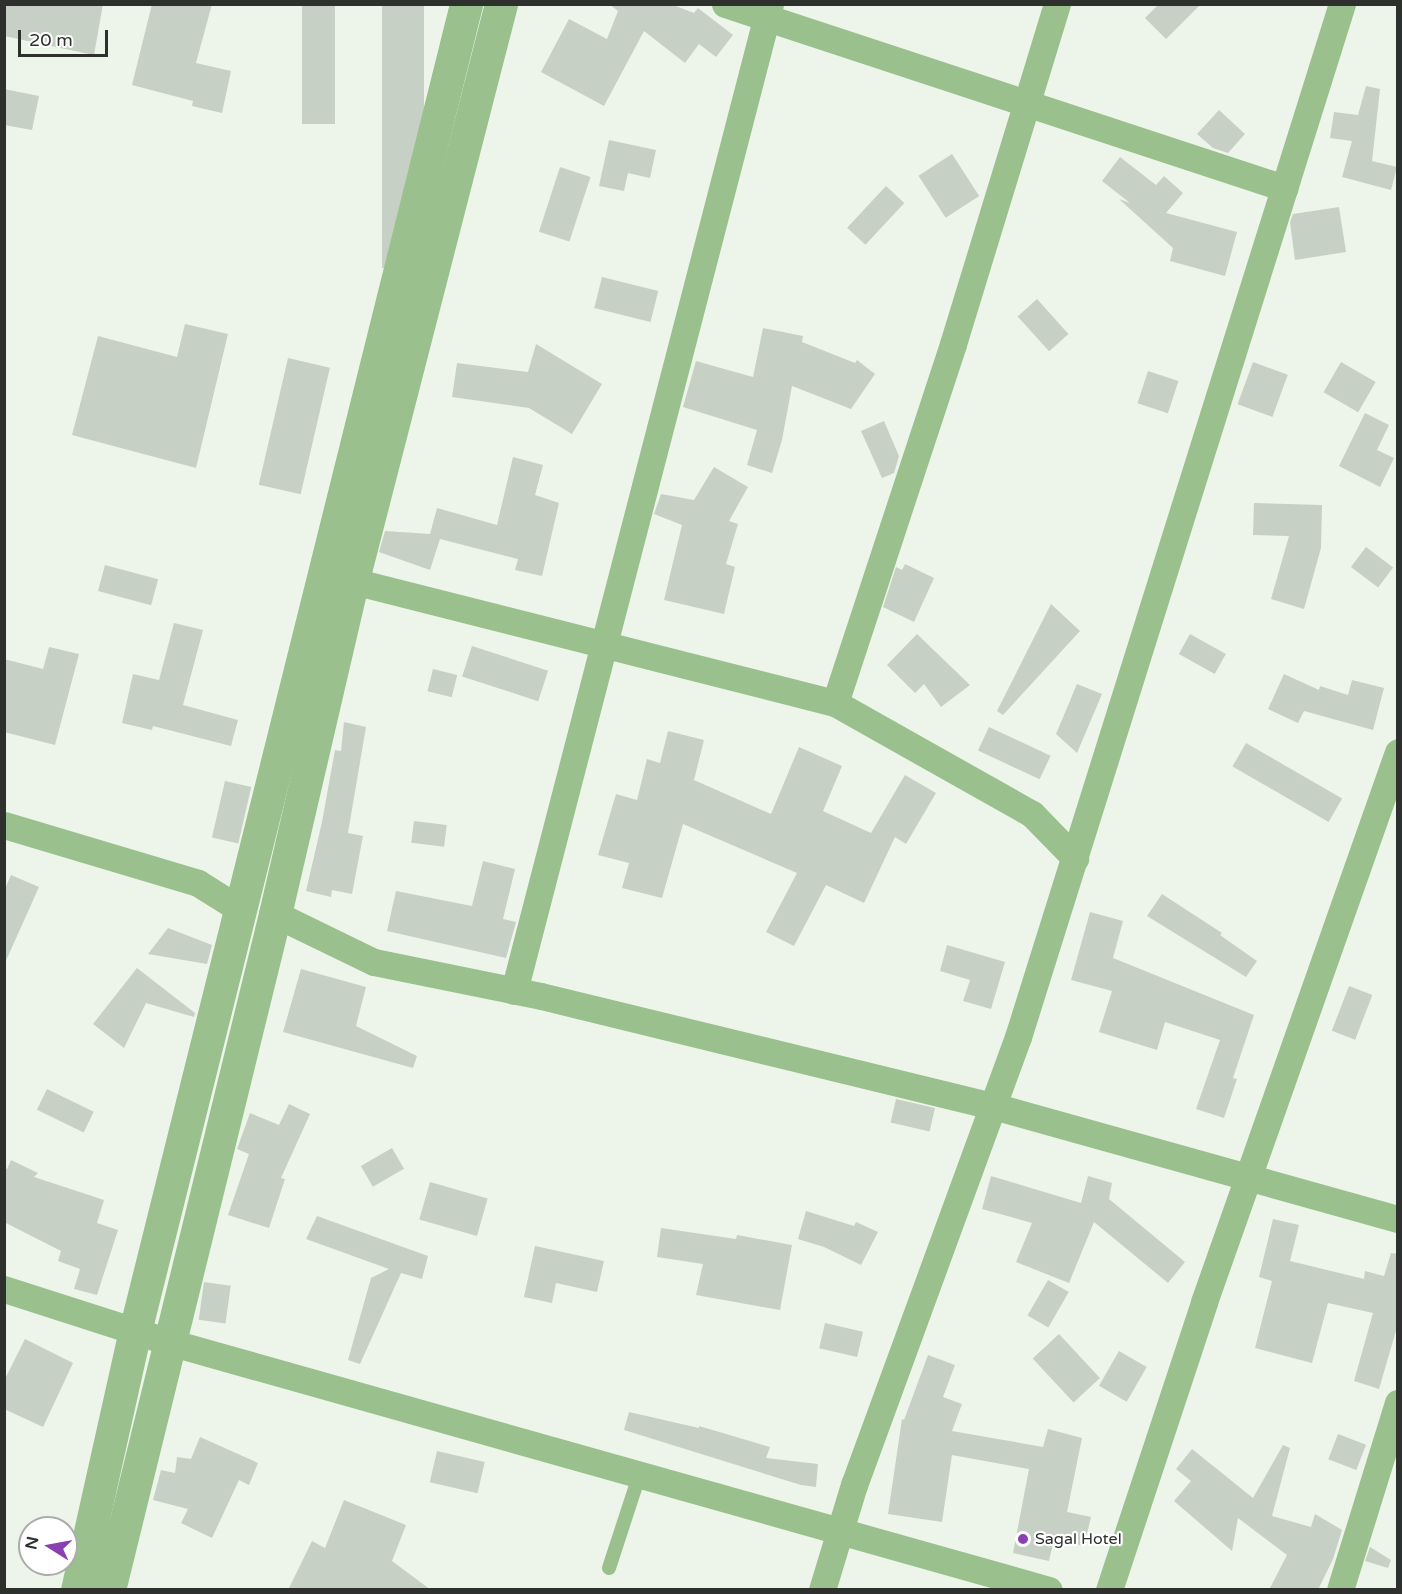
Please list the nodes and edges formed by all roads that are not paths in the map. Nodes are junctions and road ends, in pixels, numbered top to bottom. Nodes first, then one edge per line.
1 (466, 4) edge
2 (501, 4) edge
3 (725, 4) edge
4 (1057, 4) edge
5 (1342, 4) edge
6 (768, 11) edge
7 (1027, 103) junction
8 (1284, 188) junction
9 (339, 578) junction
10 (604, 646) junction
11 (835, 703) junction
12 (1398, 753) edge
13 (4, 825) edge
14 (1075, 858) junction
15 (242, 910) junction
16 (275, 914) junction
17 (514, 991) junction
18 (993, 1106) junction
19 (1248, 1177) junction
20 (1398, 1219) edge
21 (4, 1289) edge
22 (135, 1331) junction
23 (169, 1342) junction
24 (1398, 1403) edge
25 (640, 1473) junction
26 (840, 1530) junction
27 (609, 1568) dead end
28 (77, 1590) edge
29 (109, 1590) edge
30 (822, 1590) edge
31 (1049, 1590) edge
32 (1109, 1590) edge
33 (1340, 1590) edge

1 - 9 street
2 - 9 street
3 - 6 street
4 - 7 street
5 - 8 street
6 - 7 street
6 - 10 street
7 - 8 street
7 - 11 street
8 - 14 street
9 - 10 street
9 - 15 street
9 - 16 street
10 - 11 street
10 - 17 street
11 - 14 street
12 - 19 street
13 - 15 street
14 - 18 street
15 - 22 street
16 - 17 street
16 - 23 street
17 - 18 street
18 - 19 street
18 - 26 street
19 - 20 street
19 - 32 street
21 - 22 street
22 - 23 street
22 - 28 street
23 - 25 street
23 - 29 street
24 - 33 street
25 - 26 street
25 - 27 lane
26 - 30 street
26 - 31 street

